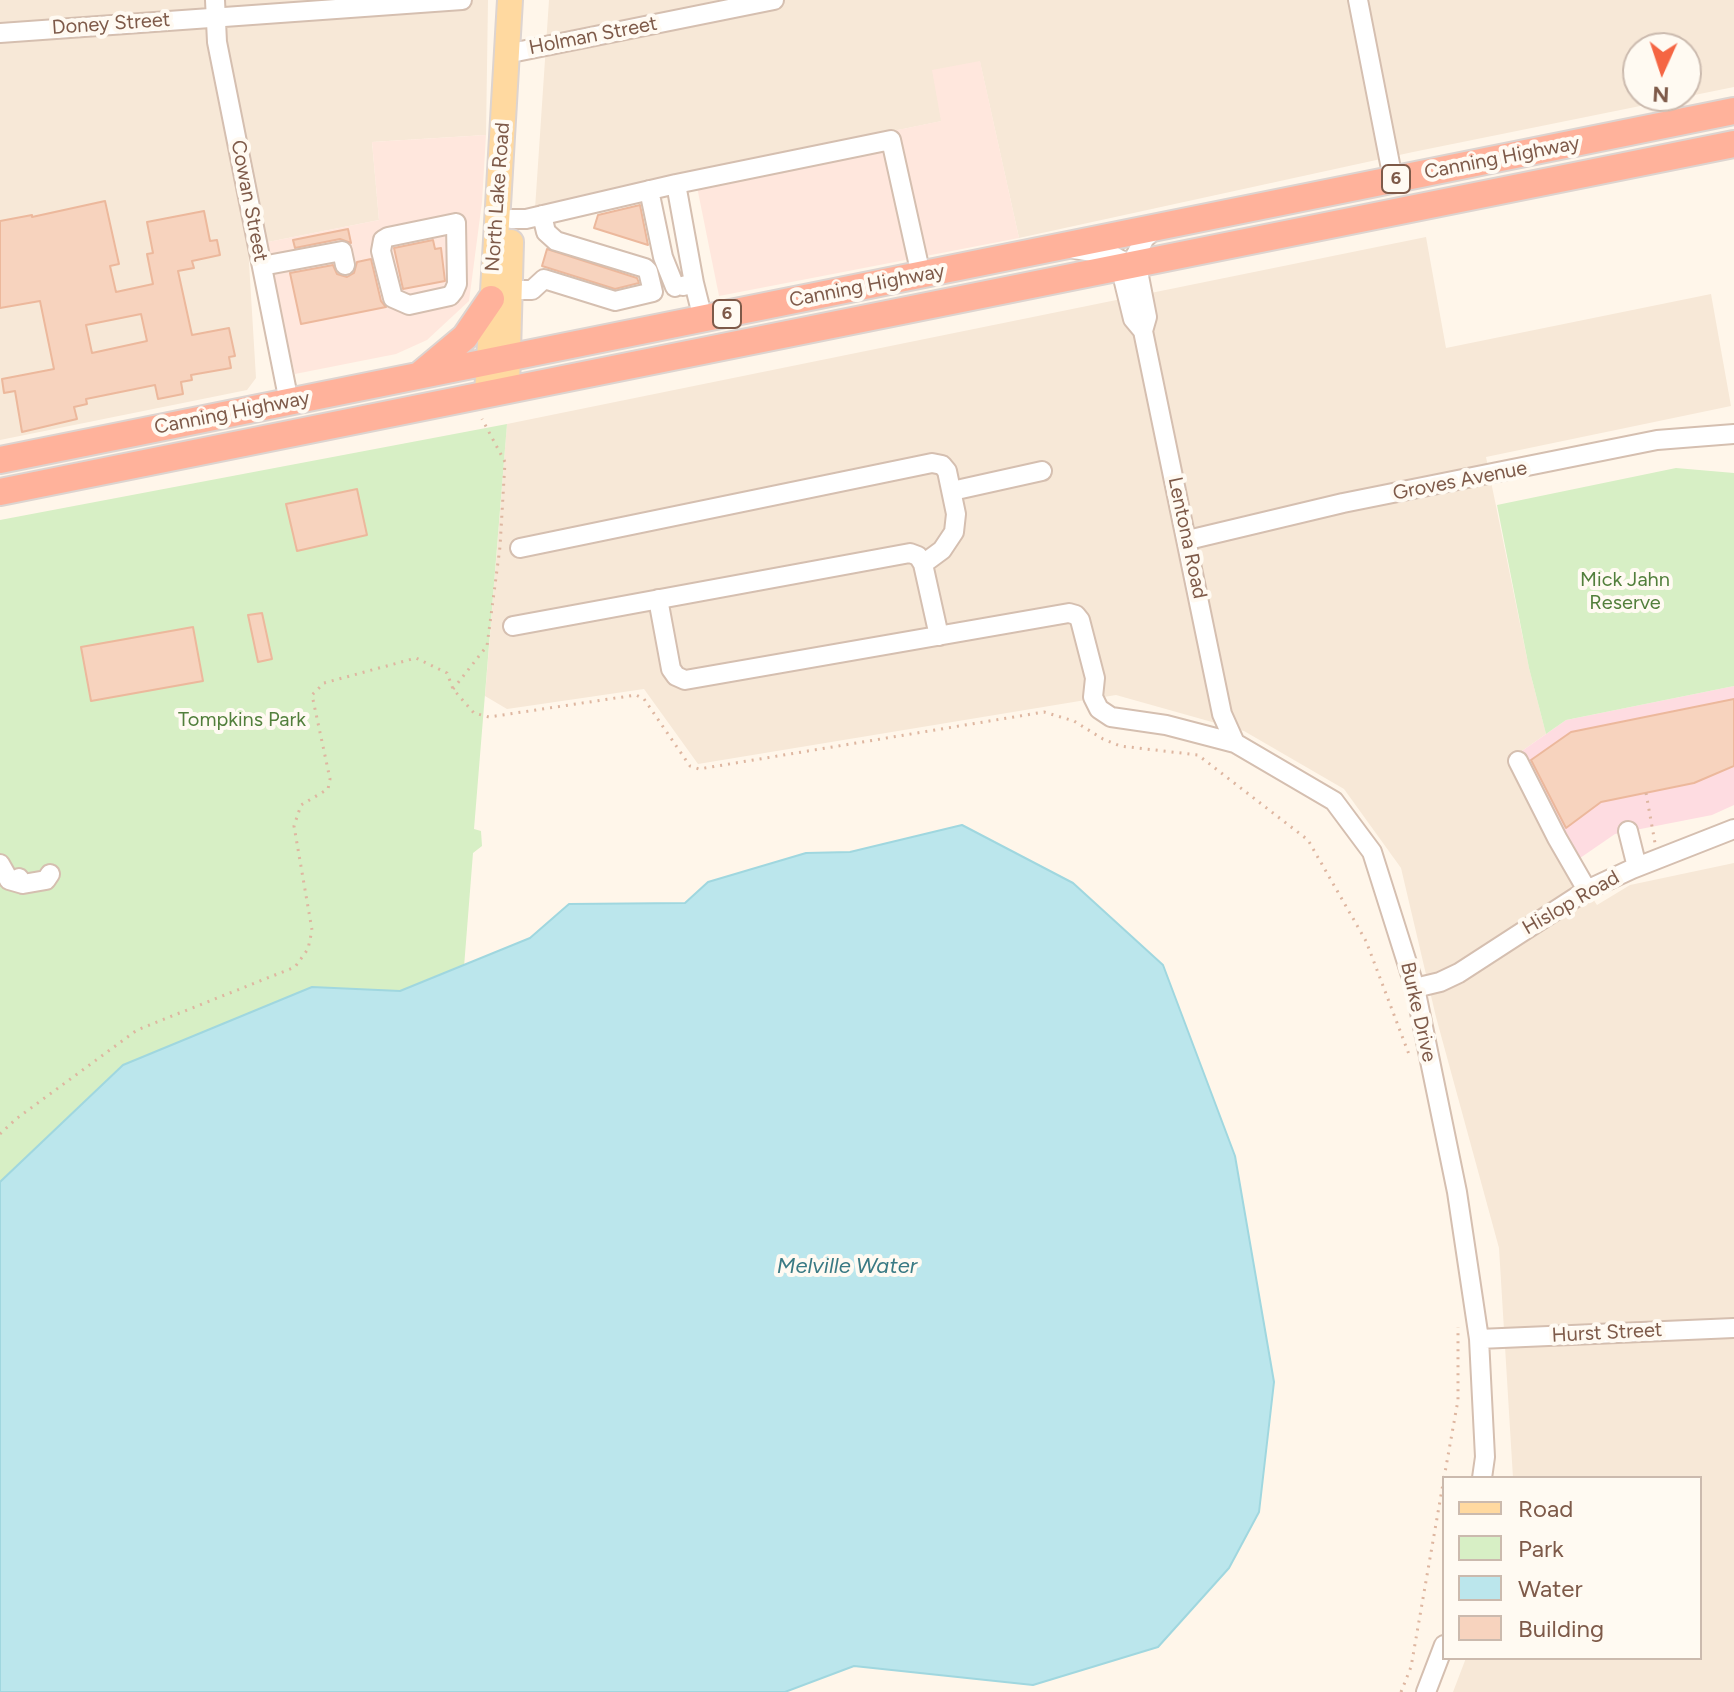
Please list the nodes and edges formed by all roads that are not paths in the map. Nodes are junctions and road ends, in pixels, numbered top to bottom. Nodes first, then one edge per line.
1 (462, 0) edge
2 (510, 0) edge
3 (523, 0) edge
4 (774, 0) edge
5 (1358, 0) edge
6 (215, 8) edge
7 (0, 33) edge
8 (513, 53) junction
9 (1734, 111) edge
10 (1734, 144) edge
11 (1393, 179) junction
12 (676, 184) junction
13 (649, 190) junction
14 (542, 215) junction
15 (511, 219) junction
16 (456, 223) joint
17 (1156, 228) junction
18 (1059, 247) junction
19 (345, 265) dead end
20 (1130, 265) junction
21 (262, 266) junction
22 (921, 275) junction
23 (694, 283) junction
24 (675, 287) junction
25 (653, 292) junction
26 (500, 294) junction
27 (615, 301) junction
28 (703, 319) junction
29 (620, 335) junction
30 (498, 359) junction
31 (419, 376) junction
32 (492, 401) junction
33 (289, 402) junction
34 (1734, 434) edge
35 (0, 460) edge
36 (1042, 471) dead end
37 (952, 491) junction
38 (0, 492) edge
39 (1188, 540) junction
40 (520, 548) dead end
41 (923, 564) junction
42 (658, 599) junction
43 (513, 626) dead end
44 (939, 636) junction
45 (1235, 743) junction
46 (1518, 761) dead end
47 (1734, 829) edge
48 (1628, 831) dead end
49 (0, 864) edge
50 (1637, 867) junction
51 (50, 874) dead end
52 (1587, 890) junction
53 (1415, 988) junction
54 (1734, 1328) edge
55 (1479, 1339) junction
56 (1482, 1476) edge
57 (1442, 1651) edge
58 (1428, 1691) edge

1 - 6 street, Doney Street
2 - 8 main road, North Lake Road
3 - 8 main road, North Lake Road
4 - 8 street, Holman Street
5 - 11 street
6 - 7 street, Doney Street
6 - 21 street, Cowan Street
8 - 15 main road, North Lake Road
8 - 26 main road, North Lake Road
9 - 11 highway, Canning Highway / 6
10 - 20 highway, Canning Highway / 6
11 - 17 highway, Canning Highway / 6
12 - 13 street
12 - 22 street
12 - 23 street
13 - 14 street
13 - 24 street
14 - 15 street
14 - 25 street
15 - 26 main road, North Lake Road
16 - 16 street
17 - 18 highway, Canning Highway / 6
17 - 20 street
18 - 20 street
18 - 22 highway, Canning Highway / 6
19 - 21 street
20 - 32 highway, Canning Highway / 6
20 - 39 street, Lentona Road
21 - 33 street, Cowan Street
22 - 28 highway, Canning Highway / 6
23 - 24 street
23 - 28 street
24 - 25 street
25 - 27 street
26 - 27 street
26 - 30 main road, North Lake Road
26 - 31 highway
27 - 29 street
28 - 29 highway, Canning Highway / 6
29 - 30 highway, Canning Highway / 6
30 - 31 highway, Canning Highway / 6
30 - 32 main road, North Lake Road
31 - 33 highway, Canning Highway / 6
32 - 38 highway, Canning Highway / 6
33 - 35 highway, Canning Highway / 6
34 - 39 street, Groves Avenue
36 - 37 street
37 - 40 street
37 - 41 street
39 - 45 street, Lentona Road
41 - 42 street
41 - 44 street
42 - 43 street
42 - 44 street
44 - 45 street, Burke Drive
45 - 53 street, Burke Drive
46 - 52 street
47 - 50 street, Hislop Road
48 - 50 street
49 - 51 street
50 - 52 street, Hislop Road
52 - 53 street, Hislop Road
53 - 55 street, Burke Drive
54 - 55 street, Hurst Street
55 - 56 street, Burke Drive
57 - 58 street

